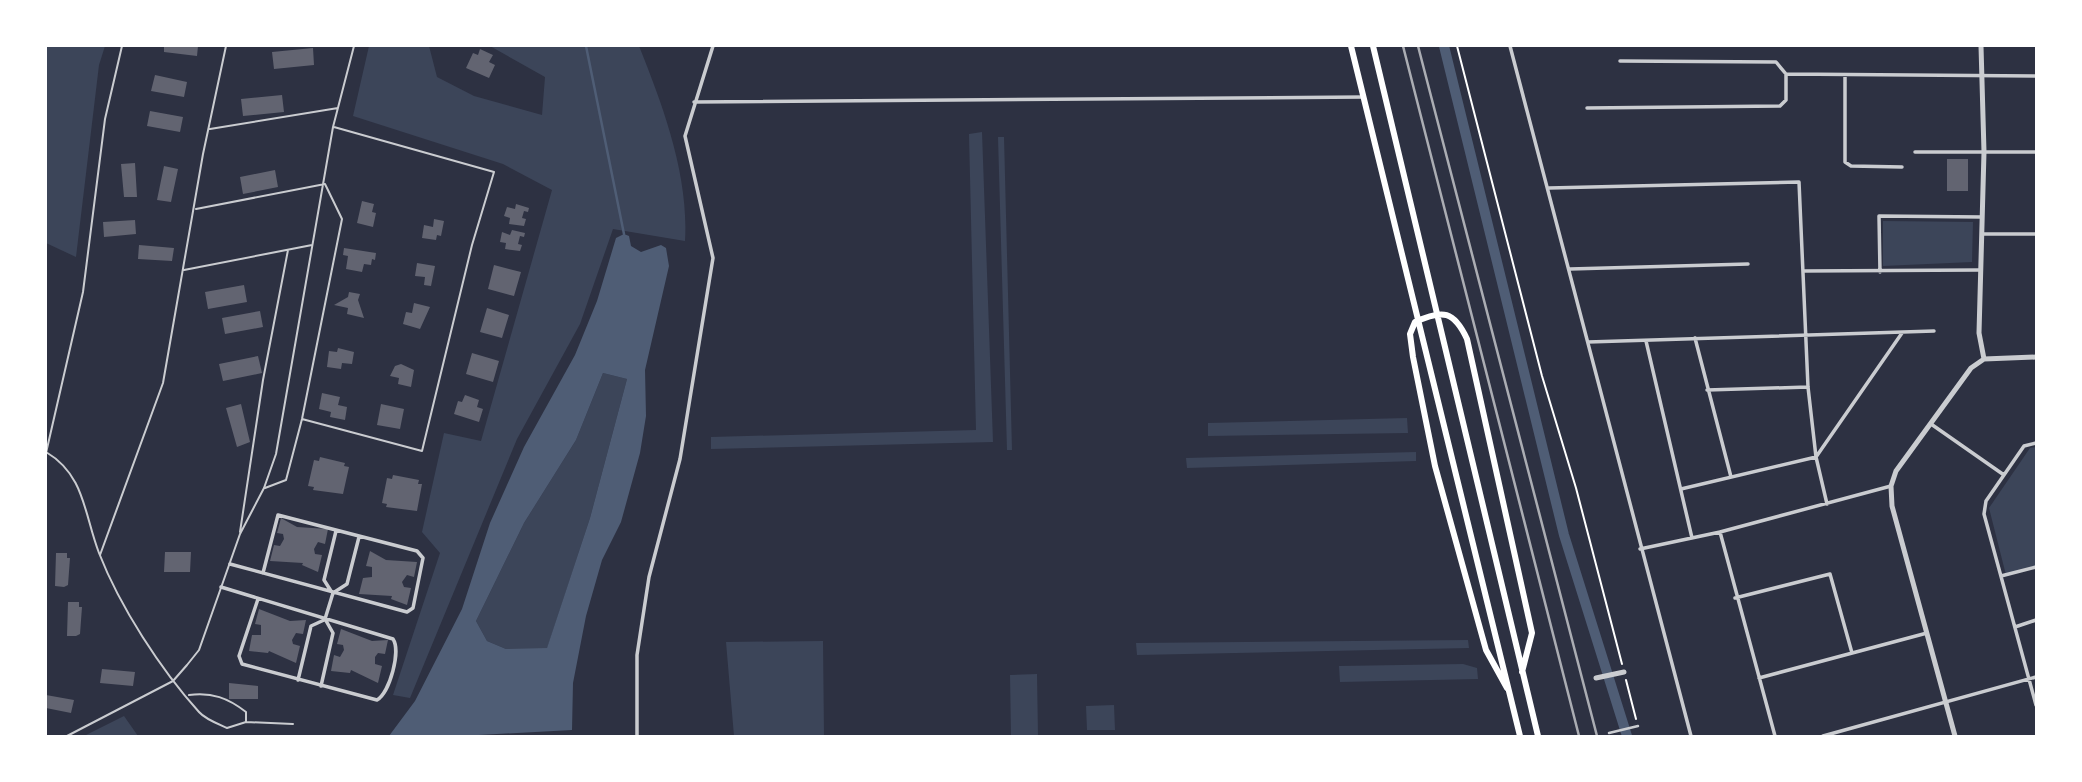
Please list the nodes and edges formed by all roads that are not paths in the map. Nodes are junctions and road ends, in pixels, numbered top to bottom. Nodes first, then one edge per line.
1 (122, 46) edge
2 (226, 46) edge
3 (354, 46) edge
4 (713, 46) edge
5 (1352, 46) edge
6 (1373, 46) edge
7 (1510, 46) edge
8 (1981, 46) edge
9 (1620, 61) dead end
10 (1786, 74) junction
11 (1845, 75) junction
12 (1982, 76) junction
13 (2036, 76) edge
14 (1364, 97) junction
15 (694, 102) junction
16 (338, 108) junction
17 (1587, 108) dead end
18 (333, 127) junction
19 (209, 130) junction
20 (1915, 152) dead end
21 (1984, 152) junction
22 (2036, 152) edge
23 (1902, 167) dead end
24 (326, 184) junction
25 (1549, 188) junction
26 (195, 209) junction
27 (1982, 217) junction
28 (1981, 234) junction
29 (2036, 234) edge
30 (313, 244) junction
31 (288, 250) junction
32 (1748, 264) dead end
33 (1570, 269) junction
34 (182, 270) junction
35 (1803, 271) junction
36 (1979, 271) junction
37 (1880, 272) junction
38 (1934, 331) dead end
39 (1902, 333) junction
40 (1808, 336) junction
41 (1695, 338) junction
42 (1646, 341) junction
43 (1588, 342) junction
44 (2036, 357) edge
45 (1984, 359) junction
46 (1808, 387) junction
47 (1706, 390) junction
48 (302, 419) junction
49 (1929, 422) junction
50 (2036, 443) edge
51 (46, 452) edge
52 (1816, 457) junction
53 (2004, 475) junction
54 (1731, 477) junction
55 (1891, 486) junction
56 (264, 488) junction
57 (1681, 489) junction
58 (1827, 504) junction
59 (336, 531) junction
60 (1720, 532) junction
61 (240, 534) junction
62 (359, 537) junction
63 (1692, 538) junction
64 (1640, 549) junction
65 (100, 555) junction
66 (230, 564) junction
67 (2036, 567) edge
68 (263, 573) junction
69 (2001, 576) junction
70 (221, 587) junction
71 (333, 593) junction
72 (257, 598) junction
73 (1735, 598) junction
74 (326, 619) junction
75 (2036, 620) edge
76 (2015, 627) junction
77 (1927, 633) junction
78 (1852, 653) junction
79 (1521, 672) junction
80 (1624, 672) road end
81 (2036, 677) edge
82 (1596, 678) dead end
83 (1759, 678) junction
84 (2029, 679) junction
85 (299, 680) junction
86 (173, 681) junction
87 (321, 686) junction
88 (1507, 688) junction
89 (188, 695) junction
90 (1945, 702) junction
91 (2036, 705) edge
92 (246, 722) junction
93 (293, 724) dead end
94 (1638, 726) road end
95 (1609, 733) dead end
96 (67, 737) edge
97 (638, 737) edge
98 (1520, 737) edge
99 (1538, 737) edge
100 (1691, 737) edge
101 (1774, 737) edge
102 (1823, 737) edge
103 (1955, 737) edge

1 - 51 lane
2 - 19 lane
3 - 16 lane
4 - 15 street
5 - 14 main road
6 - 79 main road
7 - 25 street
8 - 12 street
9 - 10 street
10 - 11 street
10 - 17 street
11 - 12 street
11 - 23 street
12 - 13 street
12 - 21 street
14 - 15 street
14 - 88 main road
15 - 97 street
16 - 18 lane
16 - 19 lane
18 - 24 lane
18 - 48 lane
19 - 26 lane
20 - 21 street
21 - 22 street
21 - 27 street
24 - 26 lane
24 - 30 lane
24 - 48 lane
25 - 33 street
25 - 35 street
26 - 34 lane
27 - 28 street
27 - 37 street
28 - 29 street
28 - 36 street
30 - 31 lane
30 - 56 lane
31 - 34 lane
31 - 61 lane
32 - 33 street
33 - 43 street
34 - 65 lane
35 - 37 street
35 - 40 street
36 - 37 street
36 - 45 street
38 - 39 street
39 - 40 street
39 - 52 street
40 - 41 street
40 - 46 street
41 - 42 street
41 - 47 street
42 - 43 street
42 - 57 street
43 - 64 street
44 - 45 street
45 - 49 street
46 - 47 street
46 - 52 street
47 - 54 street
48 - 56 lane
49 - 53 street
49 - 55 street
50 - 53 street
51 - 65 lane
52 - 54 street
52 - 58 street
53 - 69 street
54 - 57 street
55 - 58 street
55 - 77 street
56 - 61 lane
57 - 63 street
58 - 60 street
59 - 62 street
59 - 68 street
59 - 71 street
60 - 63 street
60 - 73 street
61 - 66 lane
62 - 71 street
62 - 71 street
63 - 64 street
64 - 100 street
65 - 86 lane
66 - 68 street
66 - 70 lane
67 - 69 street
68 - 71 street
69 - 76 street
70 - 72 street
70 - 86 lane
71 - 74 street
72 - 74 street
72 - 85 street
73 - 78 street
73 - 83 street
74 - 85 street
74 - 87 street
74 - 87 street
75 - 76 street
76 - 84 street
77 - 78 street
77 - 90 street
78 - 83 street
79 - 88 main road
79 - 99 main road
80 - 82 street
81 - 84 street
83 - 101 street
84 - 90 street
84 - 91 street
85 - 87 street
86 - 89 lane
86 - 96 lane
88 - 98 main road
89 - 92 lane
89 - 92 lane
90 - 102 street
90 - 103 street
92 - 93 lane
94 - 95 street

